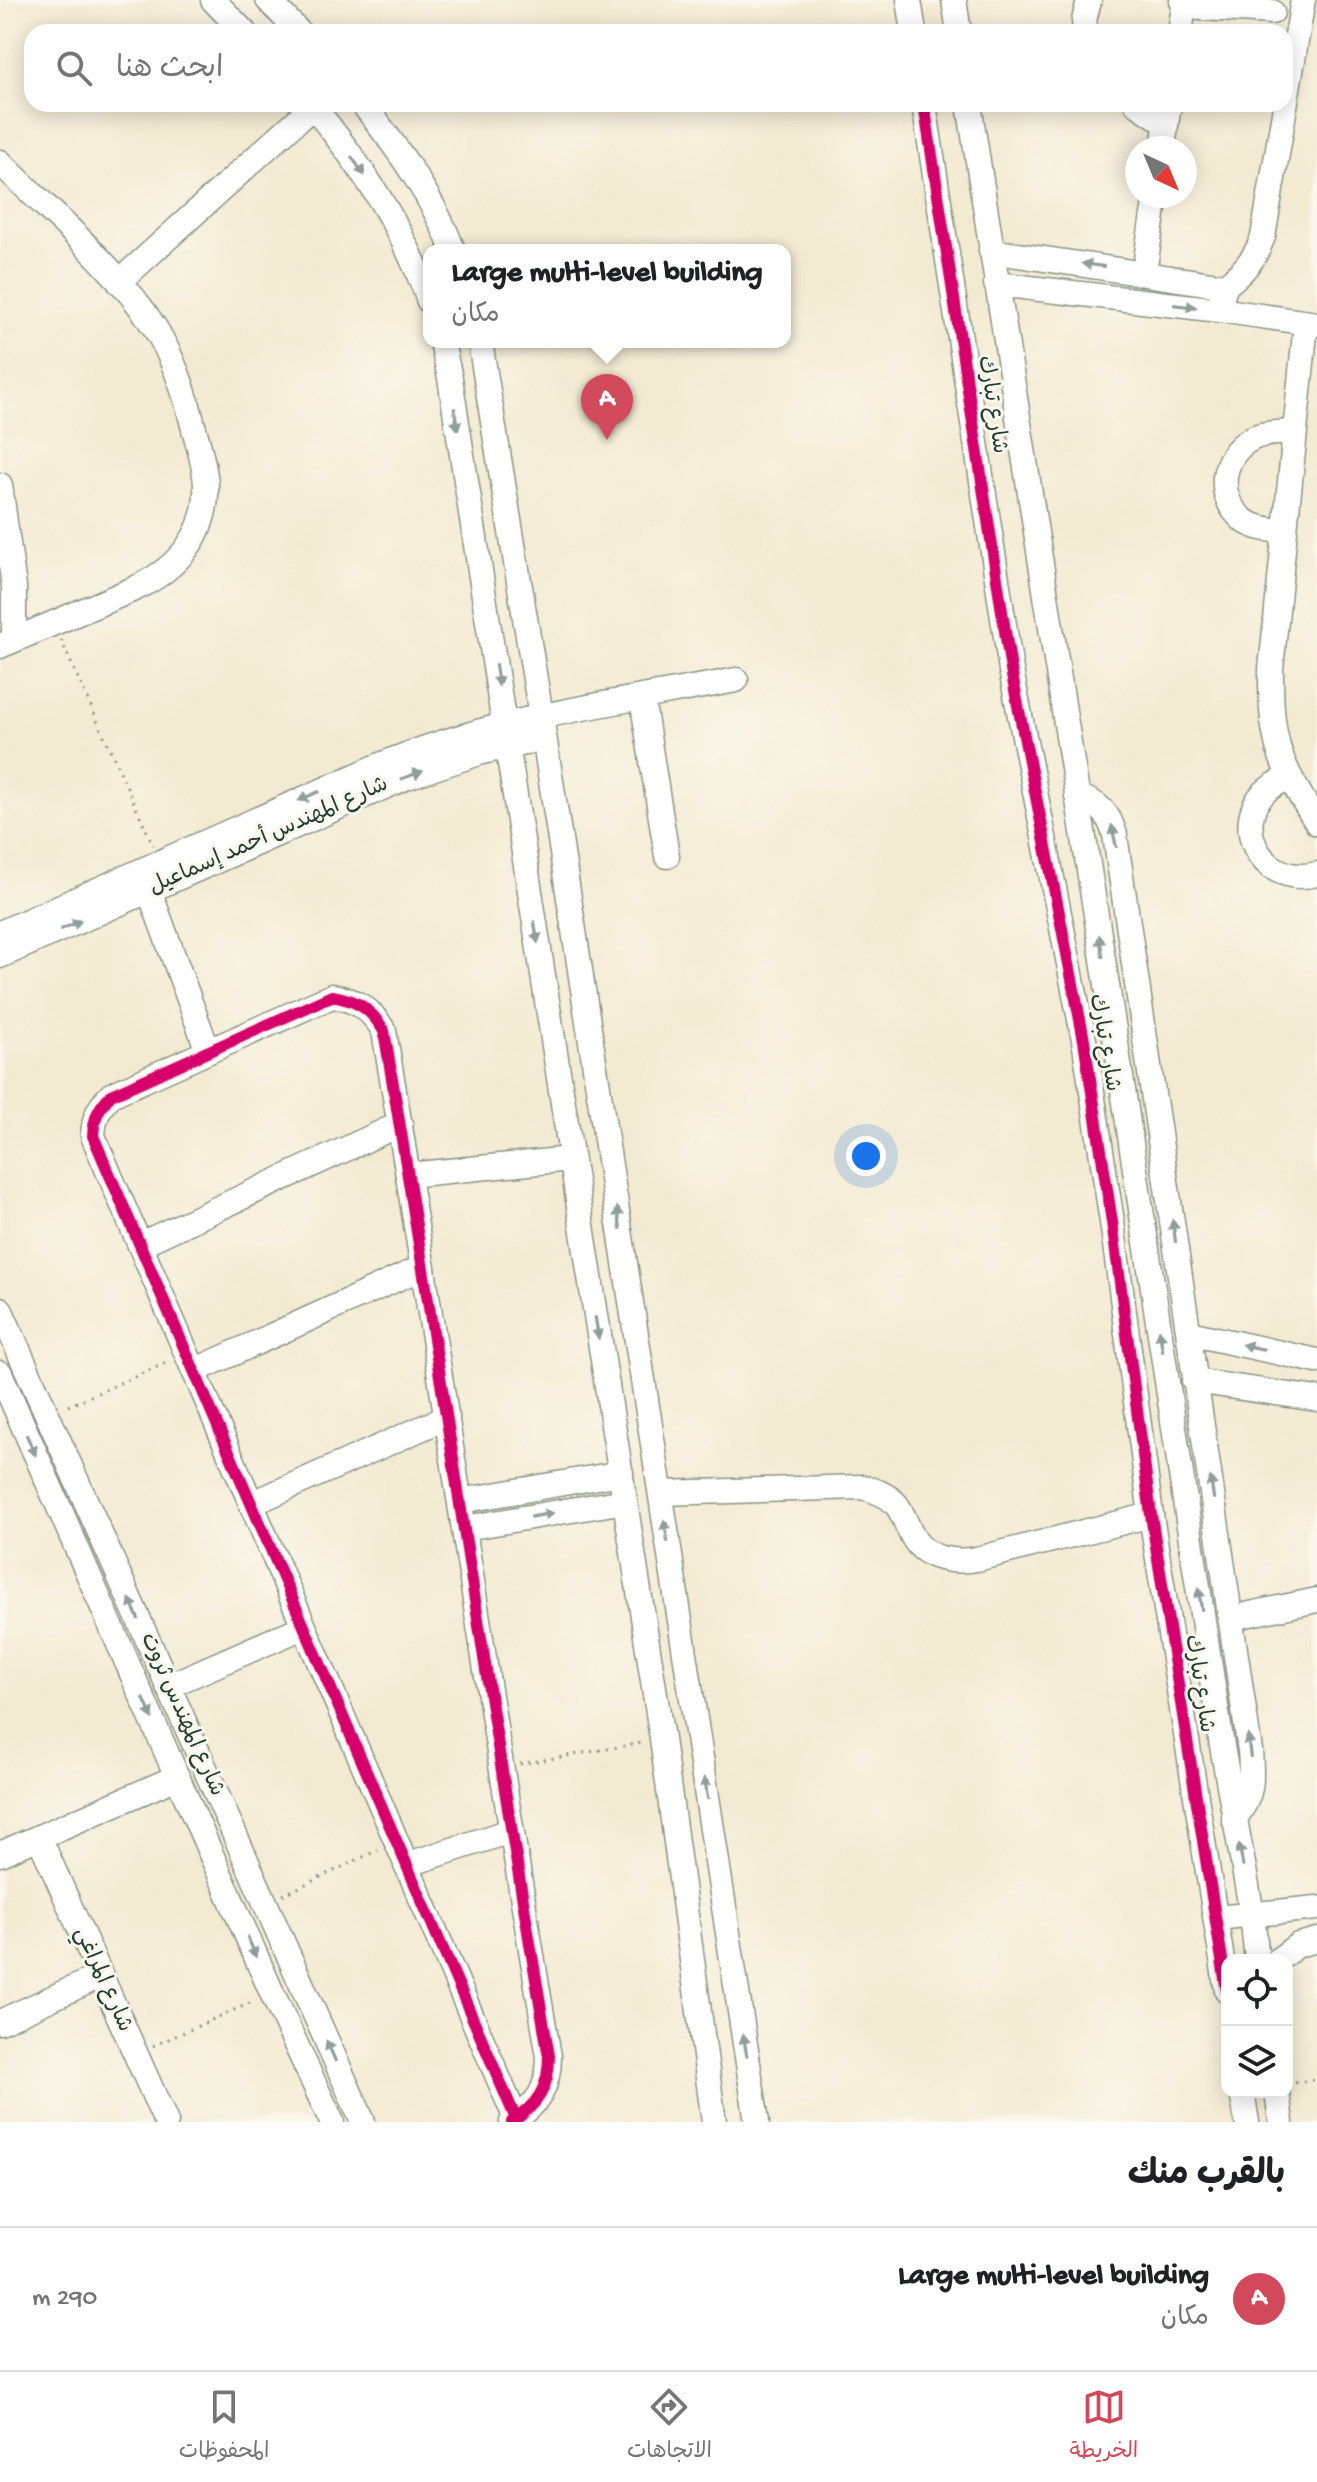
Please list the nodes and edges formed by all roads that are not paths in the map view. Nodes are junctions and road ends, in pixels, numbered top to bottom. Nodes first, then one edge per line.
1 (213, 0) edge
2 (268, 0) edge
3 (909, 0) edge
4 (954, 0) edge
5 (1089, 0) edge
6 (1303, 0) edge
7 (1183, 3) edge
8 (1272, 12) dead end
9 (236, 24) edge
10 (291, 24) edge
11 (913, 24) edge
12 (958, 24) edge
13 (1085, 24) edge
14 (1181, 24) edge
15 (1293, 59) edge
16 (304, 112) edge
17 (317, 112) edge
18 (369, 112) edge
19 (925, 112) edge
20 (970, 112) edge
21 (1284, 112) edge
22 (1168, 114) edge
23 (1165, 136) edge
24 (2, 169) edge
25 (1154, 208) edge
26 (450, 244) edge
27 (991, 251) junction
28 (1144, 272) junction
29 (119, 282) junction
30 (996, 284) junction
31 (423, 285) edge
32 (1225, 286) junction
33 (1219, 310) junction
34 (1311, 324) edge
35 (443, 348) edge
36 (481, 348) edge
37 (1294, 432) junction
38 (0, 485) edge
39 (1284, 531) junction
40 (7, 643) edge
41 (736, 680) dead end
42 (642, 698) junction
43 (542, 727) junction
44 (506, 736) junction
45 (1290, 778) junction
46 (1077, 796) junction
47 (1317, 823) edge
48 (667, 856) dead end
49 (1317, 874) edge
50 (149, 890) junction
51 (0, 933) edge
52 (0, 956) edge
53 (208, 1051) junction
54 (400, 1124) junction
55 (570, 1159) junction
56 (408, 1175) junction
57 (141, 1244) junction
58 (625, 1258) junction
59 (586, 1262) junction
60 (423, 1267) junction
61 (0, 1309) edge
62 (1189, 1333) junction
63 (1317, 1361) edge
64 (190, 1362) junction
65 (1, 1379) edge
66 (1194, 1381) junction
67 (1317, 1399) edge
68 (447, 1417) junction
69 (621, 1473) junction
70 (661, 1493) junction
71 (460, 1501) junction
72 (625, 1501) junction
73 (251, 1504) junction
74 (1151, 1515) junction
75 (465, 1528) junction
76 (1317, 1600) edge
77 (1231, 1618) junction
78 (303, 1627) junction
79 (168, 1686) junction
80 (188, 1731) junction
81 (162, 1742) junction
82 (177, 1777) junction
83 (1234, 1819) junction
84 (510, 1831) junction
85 (39, 1837) junction
86 (0, 1854) edge
87 (406, 1865) junction
88 (1317, 1908) edge
89 (1252, 1914) junction
90 (1216, 1918) junction
91 (1317, 1940) edge
92 (1221, 1954) edge
93 (1256, 1954) edge
94 (1286, 1954) edge
95 (100, 1976) junction
96 (0, 2022) edge
97 (1243, 2098) edge
98 (1278, 2098) edge
99 (159, 2120) edge
100 (514, 2121) edge
101 (332, 2122) edge
102 (363, 2122) edge
103 (714, 2122) edge
104 (757, 2122) edge
105 (1247, 2122) edge
106 (1281, 2122) edge

1 - 9 street
2 - 10 street
3 - 11 street
4 - 12 street
5 - 13 street
6 - 15 street
7 - 8 street
7 - 14 street
16 - 29 street
17 -> 31 street
18 - 26 street
19 - 74 street, شارع تبارك
20 - 27 street, شارع تبارك
21 - 32 street
22 - 23 street
24 - 29 street
25 - 28 street
28 -> 27 street
27 - 30 street, شارع تبارك
28 - 32 street
29 - 40 street
30 -> 33 street
30 - 46 street, شارع تبارك
32 - 33 street
33 - 34 street
34 - 37 street
35 -> 44 street
36 - 43 street
37 - 39 street
37 - 39 street
38 - 40 street
39 - 45 street
41 - 42 street, شارع المهندس أحمد إسماعيل
42 - 43 street, شارع المهندس أحمد إسماعيل
42 - 48 street
43 - 44 street, شارع المهندس أحمد إسماعيل
58 -> 43 street
50 -> 44 street, شارع المهندس أحمد إسماعيل
44 -> 51 street, شارع المهندس أحمد إسماعيل
44 -> 55 street
45 - 47 street
45 - 49 street
62 -> 46 street
83 -> 46 street, شارع تبارك
52 -> 50 street, شارع المهندس أحمد إسماعيل
50 - 53 street
53 - 54 street
53 - 57 street
54 - 56 street
54 - 57 street
55 - 56 street
55 - 59 street
56 - 60 street
57 - 64 street
58 - 59 street
58 - 70 street
59 -> 69 street
60 - 64 street
60 - 68 street
79 -> 61 street, شارع المهندس ثروت
63 -> 62 street
62 - 66 street
64 - 73 street
65 -> 81 street, شارع المهندس ثروت
66 - 67 street
77 -> 66 street
68 - 71 street
68 - 73 street
69 - 71 street
69 - 72 street
70 - 74 street
104 -> 70 street
71 - 75 street
75 -> 72 street
72 - 103 street
73 - 78 street
74 - 90 street, شارع تبارك
75 - 84 street
76 - 77 street
83 -> 77 street
78 - 79 street
78 - 87 street
79 - 80 street, شارع المهندس ثروت
80 - 81 street
102 -> 80 street, شارع المهندس ثروت
81 - 82 street, شارع المهندس ثروت
82 - 85 street
82 -> 101 street, شارع المهندس ثروت
89 -> 83 street, شارع تبارك
84 - 87 street
84 - 100 street
85 - 86 street
85 - 95 street, شارع المراغي
87 - 100 street
88 - 89 street
89 - 90 street
89 - 93 street, شارع تبارك
90 - 92 street, شارع تبارك
91 - 94 street
95 - 96 street
95 - 99 street, شارع المراغي
97 - 105 street
98 - 106 street

